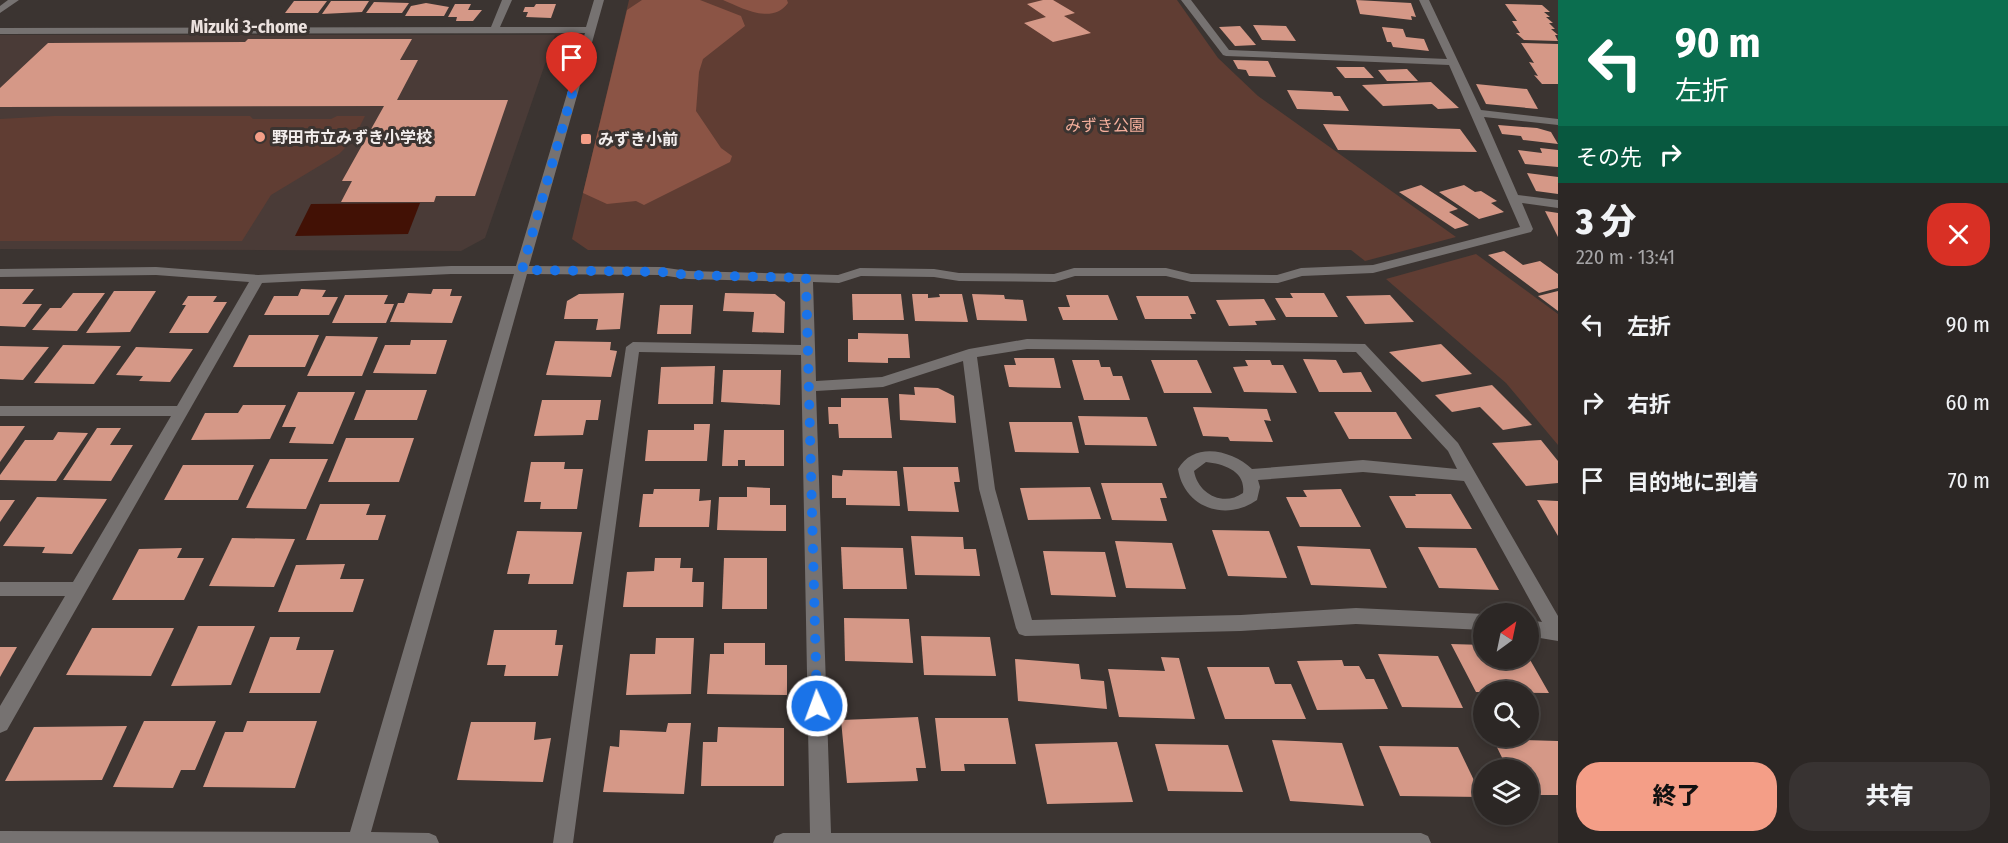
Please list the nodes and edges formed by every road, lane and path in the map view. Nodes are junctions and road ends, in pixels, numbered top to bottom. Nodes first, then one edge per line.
1 (14, 0) edge
2 (507, 0) edge
3 (599, 0) edge
4 (1186, 0) edge
5 (1424, 0) edge
6 (0, 10) edge
7 (590, 30) junction
8 (0, 31) edge
9 (494, 31) junction
10 (1454, 62) junction
11 (1477, 113) junction
12 (1558, 122) edge
13 (1514, 198) junction
14 (1558, 204) edge
15 (522, 270) junction
16 (0, 273) edge
17 (806, 278) junction
18 (258, 279) junction
19 (807, 350) junction
20 (969, 354) junction
21 (809, 386) junction
22 (0, 411) edge
23 (180, 411) junction
24 (1248, 475) dead end
25 (1471, 476) junction
26 (0, 589) edge
27 (76, 589) junction
28 (1473, 621) edge
29 (1539, 629) edge
30 (1558, 632) edge
31 (0, 724) edge
32 (0, 841) edge
33 (357, 842) edge
34 (1067, 842) edge
35 (429, 843) edge
36 (563, 843) edge
37 (783, 843) edge
38 (821, 843) edge
39 (1421, 843) edge

1 - 6 street
2 - 9 street
3 - 7 street
4 - 10 street
5 - 10 street
7 - 9 street
7 - 15 street
8 - 9 street
10 - 11 street
11 - 12 street
11 - 13 street
13 - 14 street
13 - 17 street
15 - 17 street
15 - 18 street
15 - 33 street
16 - 18 street
17 - 19 street
18 - 23 street
19 - 21 street
19 - 36 street
20 - 21 street
20 - 25 street
20 - 28 street
21 - 38 street
22 - 23 street
23 - 27 street
24 - 25 street
25 - 30 street
26 - 27 street
27 - 31 street
29 - 30 street
32 - 33 street
33 - 35 street
34 - 38 street
34 - 39 street
37 - 38 street

